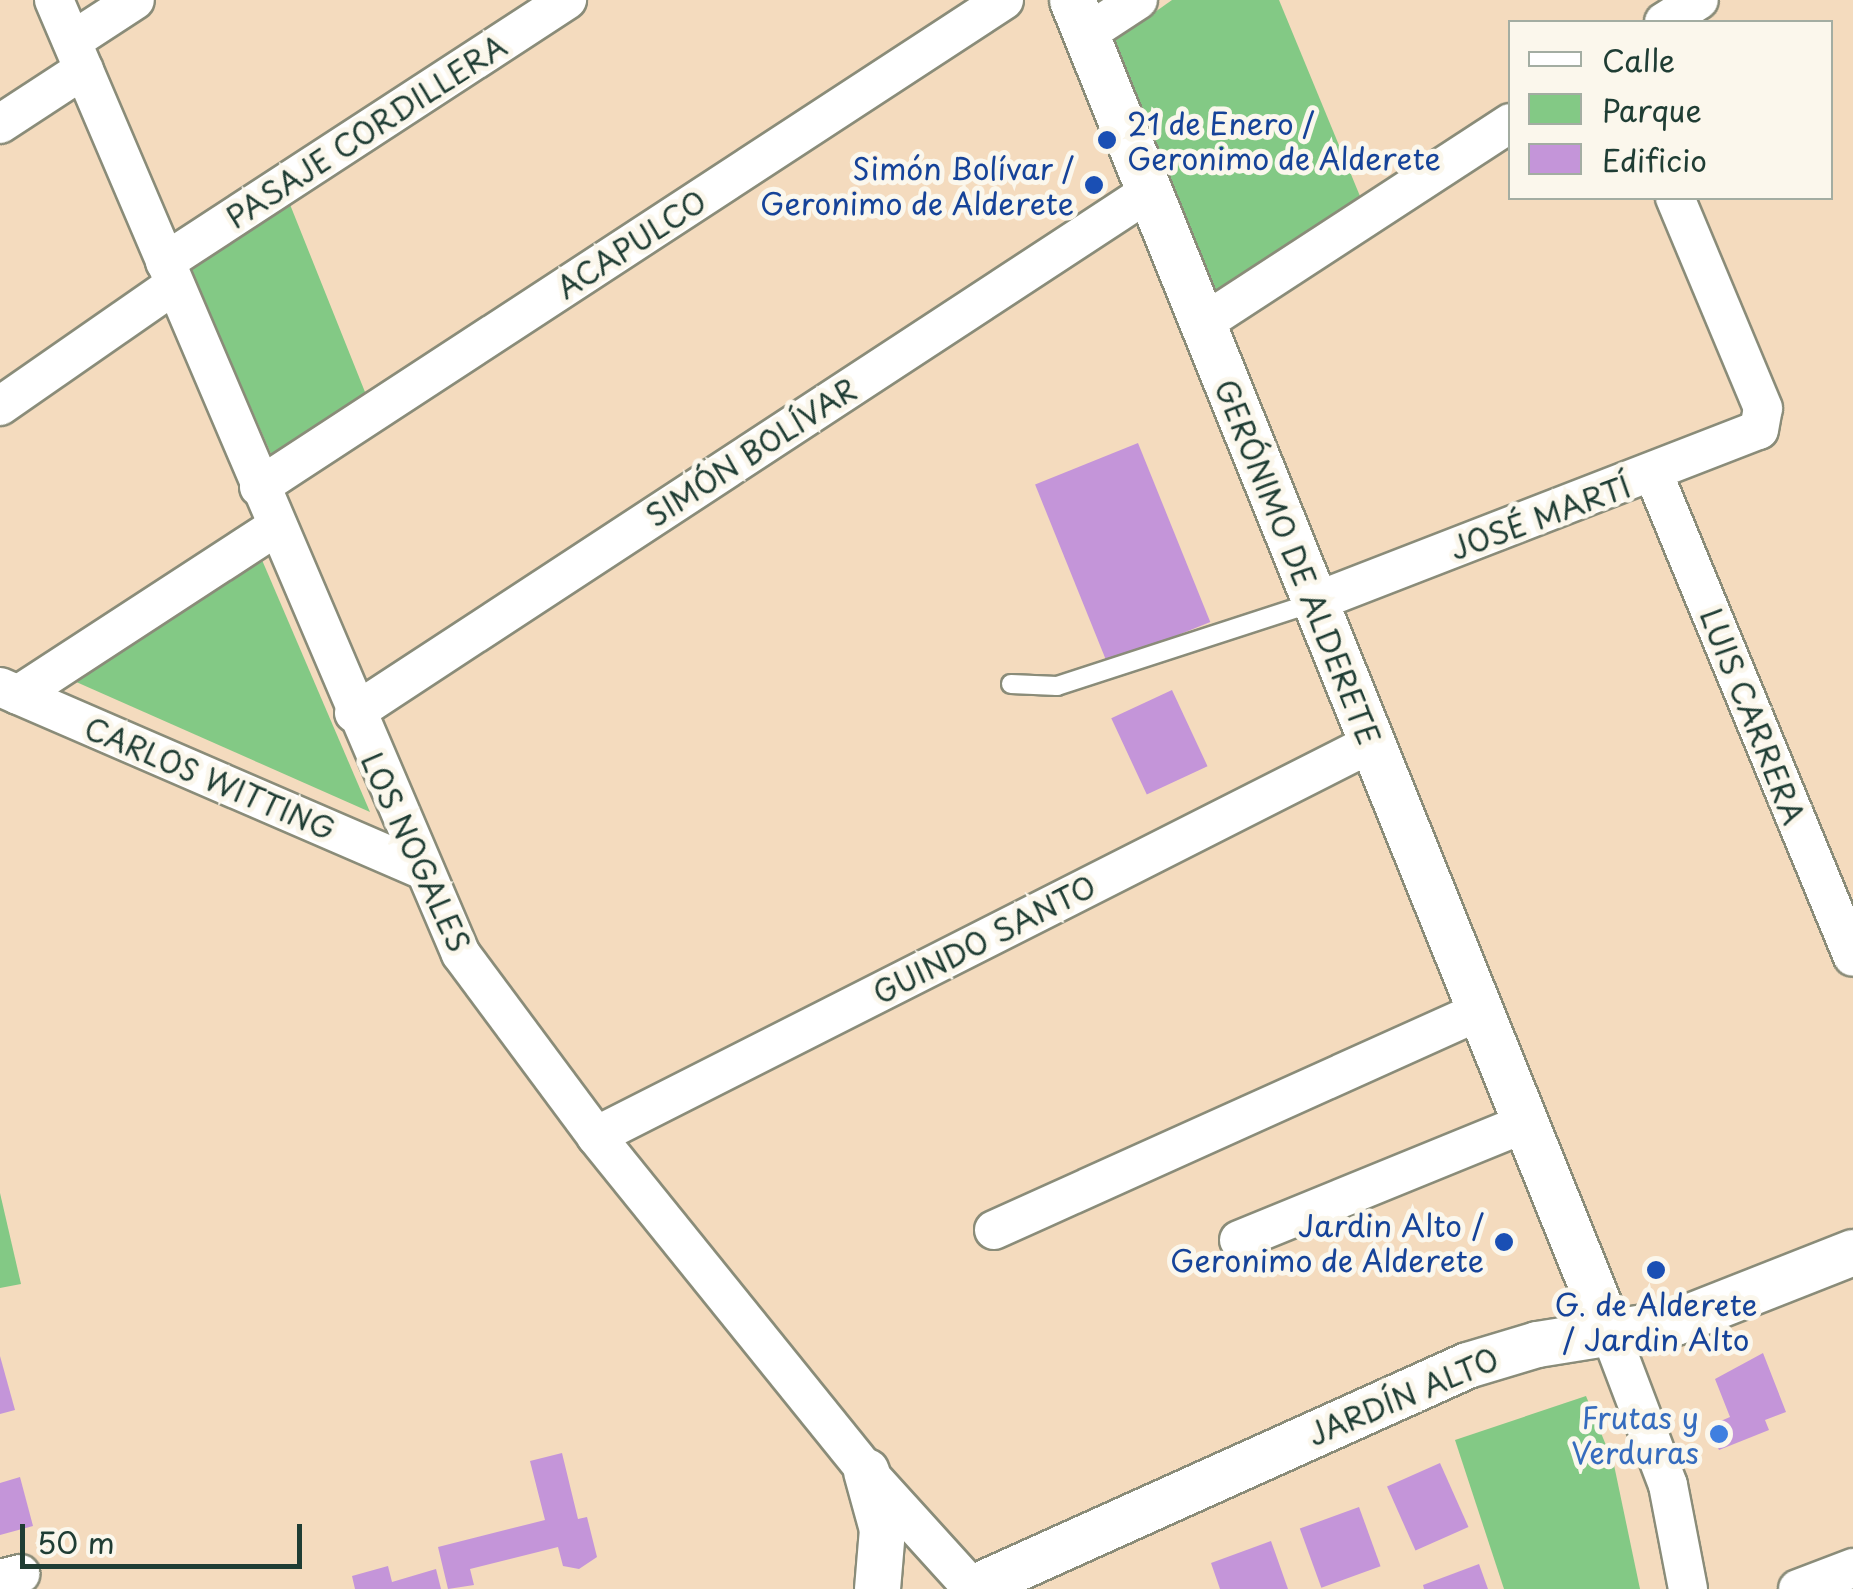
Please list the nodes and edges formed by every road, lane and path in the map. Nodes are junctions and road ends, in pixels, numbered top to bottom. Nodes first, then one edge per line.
1 (54, 0) edge
2 (134, 0) edge
3 (567, 0) edge
4 (1004, 0) edge
5 (1138, 0) edge
6 (1699, 0) edge
7 (1078, 17) edge
8 (1667, 20) edge
9 (78, 55) junction
10 (1508, 123) edge
11 (0, 124) edge
12 (1149, 192) junction
13 (1676, 200) edge
14 (170, 274) junction
15 (1202, 324) junction
16 (0, 406) edge
17 (1654, 475) junction
18 (259, 487) junction
19 (276, 526) junction
20 (1312, 603) junction
21 (1010, 684) dead end
22 (9, 692) edge
23 (354, 713) junction
24 (1372, 743) junction
25 (420, 869) junction
26 (1853, 957) edge
27 (1480, 1011) junction
28 (1526, 1123) junction
29 (596, 1136) junction
30 (994, 1230) dead end
31 (1239, 1240) dead end
32 (1853, 1252) edge
33 (1612, 1335) junction
34 (866, 1471) junction
35 (1853, 1568) edge
36 (972, 1588) edge
37 (877, 1589) edge
38 (1688, 1589) edge
39 (1798, 1589) edge

1 - 9 street, LOS NOGALES
2 - 9 street
3 - 14 street, PASAJE CORDILLERA
4 - 18 street, ACAPULCO
5 - 7 street
6 - 8 street
7 - 12 street, GERÓNIMO DE ALDERETE
9 - 11 street
9 - 14 street, LOS NOGALES
10 - 15 street
12 - 15 street, GERÓNIMO DE ALDERETE
12 - 23 street, SIMÓN BOLÍVAR
13 - 17 street, JOSÉ MARTÍ
14 - 16 street, PASAJE CORDILLERA
14 - 18 street, LOS NOGALES
15 - 20 street, GERÓNIMO DE ALDERETE
17 - 20 street, JOSÉ MARTÍ
17 - 26 street, LUIS CARRERA
18 - 19 street, LOS NOGALES
19 - 22 street
19 - 23 street, LOS NOGALES
20 - 21 lane
20 - 24 street, GERÓNIMO DE ALDERETE
22 - 25 street, CARLOS WITTING
23 - 25 street, LOS NOGALES
24 - 27 street, GERÓNIMO DE ALDERETE
24 - 29 street, GUINDO SANTO
25 - 29 street, LOS NOGALES
27 - 28 street, GERÓNIMO DE ALDERETE
27 - 30 street
28 - 31 street
28 - 33 street, GERÓNIMO DE ALDERETE
29 - 34 street, LOS NOGALES
32 - 33 street, JARDÍN ALTO
33 - 36 street, JARDÍN ALTO
33 - 38 street, GERÓNIMO DE ALDERETE
34 - 36 street, LOS NOGALES
34 - 37 street
35 - 39 street

